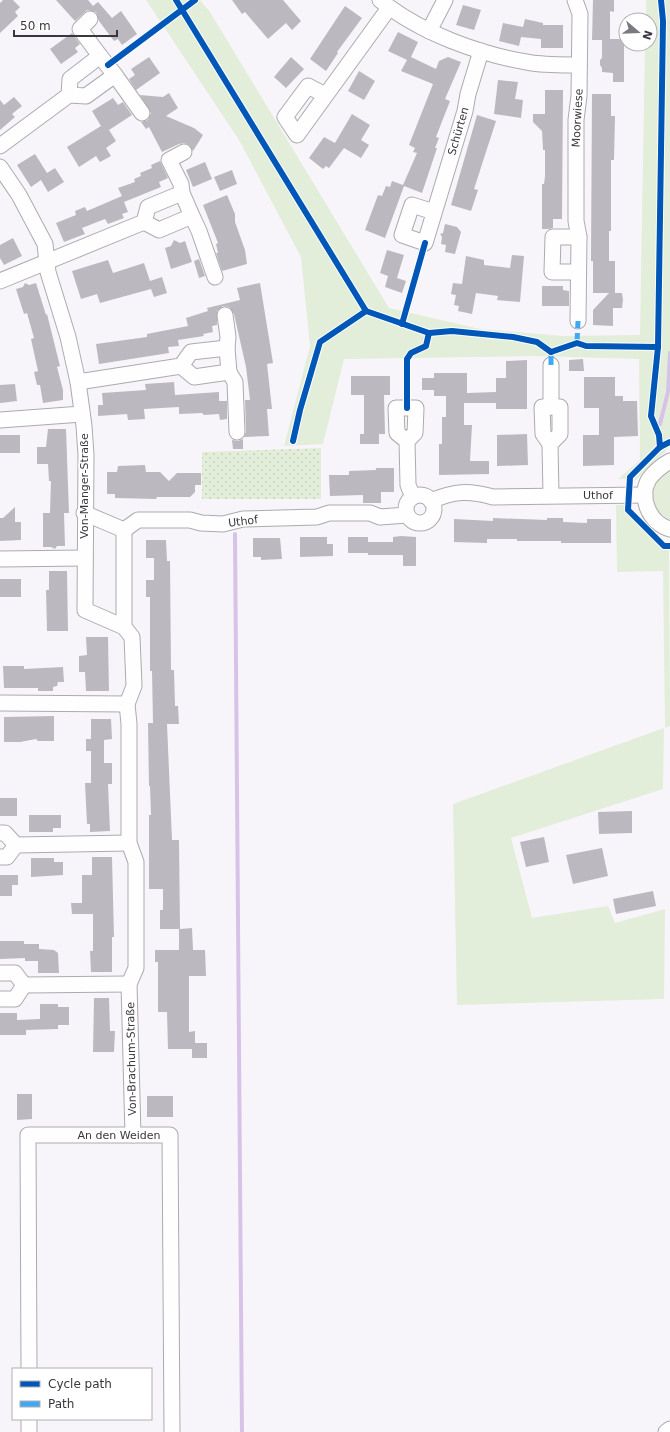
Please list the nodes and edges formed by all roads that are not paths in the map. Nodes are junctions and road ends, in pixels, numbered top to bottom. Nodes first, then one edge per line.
1 (445, 0) edge
2 (575, 0) edge
3 (385, 4) edge
4 (90, 19) dead end
5 (429, 31) junction
6 (481, 51) junction
7 (100, 56) junction
8 (579, 65) junction
9 (115, 75) junction
10 (70, 95) junction
11 (326, 95) dead end
12 (142, 113) dead end
13 (0, 146) edge
14 (184, 152) dead end
15 (0, 167) edge
16 (182, 193) junction
17 (434, 212) dead end
18 (192, 216) junction
19 (144, 222) junction
20 (579, 237) junction
21 (46, 261) junction
22 (578, 272) junction
23 (215, 276) dead end
24 (0, 281) edge
25 (225, 315) dead end
26 (578, 321) dead end
27 (227, 348) junction
28 (551, 365) dead end
29 (181, 366) junction
30 (230, 372) junction
31 (78, 382) junction
32 (82, 414) junction
33 (0, 420) edge
34 (237, 432) dead end
35 (407, 442) dead end
36 (670, 461) edge
37 (551, 495) junction
38 (645, 496) junction
39 (413, 497) junction
40 (431, 501) junction
41 (84, 514) junction
42 (407, 515) junction
43 (670, 529) edge
44 (124, 530) junction
45 (85, 558) junction
46 (0, 559) edge
47 (124, 627) junction
48 (0, 703) edge
49 (127, 704) junction
50 (0, 833) edge
51 (130, 843) junction
52 (16, 845) junction
53 (0, 857) edge
54 (0, 973) edge
55 (130, 984) junction
56 (24, 985) junction
57 (0, 999) edge
58 (133, 1135) junction
59 (29, 1368) edge
60 (29, 1420) edge
61 (670, 1429) edge
62 (30, 1432) edge
63 (172, 1432) edge
64 (666, 1432) edge

1 - 5 street
2 - 8 street, Moorwiese
3 - 5 street
3 - 11 street
4 - 7 street
5 - 6 street
6 - 8 street
6 - 17 street, Schürten
7 - 9 street
7 - 10 street
8 - 20 street, Moorwiese
9 - 10 street
9 - 12 street
10 - 13 street
14 - 16 street
15 - 21 street, Von-Manger-Straße
16 - 18 street
16 - 19 street
18 - 19 street
18 - 23 street
19 - 21 street
20 - 22 street, Moorwiese
20 - 22 street
21 - 24 street
21 - 31 street, Von-Manger-Straße
22 - 26 street, Moorwiese
25 - 27 street
27 - 29 street
27 - 30 street
28 - 37 street
29 - 30 street
29 - 31 street
30 - 34 street
31 - 32 street, Von-Manger-Straße
32 - 33 street
32 - 41 street, Von-Manger-Straße
35 - 39 street
36 - 38 street
37 - 38 street, Uthof
37 - 40 street, Uthof
38 - 43 street
39 - 40 street
39 - 42 street
40 - 42 street
41 - 44 street
41 - 45 street, Von-Manger-Straße
42 - 44 street, Uthof
44 - 47 street, Von-Brachum-Straße
45 - 46 street
45 - 47 street, Von-Manger-Straße
47 - 49 street, Von-Brachum-Straße
48 - 49 street
49 - 51 street, Von-Brachum-Straße
50 - 52 street
51 - 52 street
51 - 55 street, Von-Brachum-Straße
52 - 53 street
54 - 56 street
55 - 56 street
55 - 58 street, Von-Brachum-Straße
56 - 57 street
58 - 59 street, An den Weiden
58 - 63 street, An den Weiden
60 - 62 street
61 - 64 street

